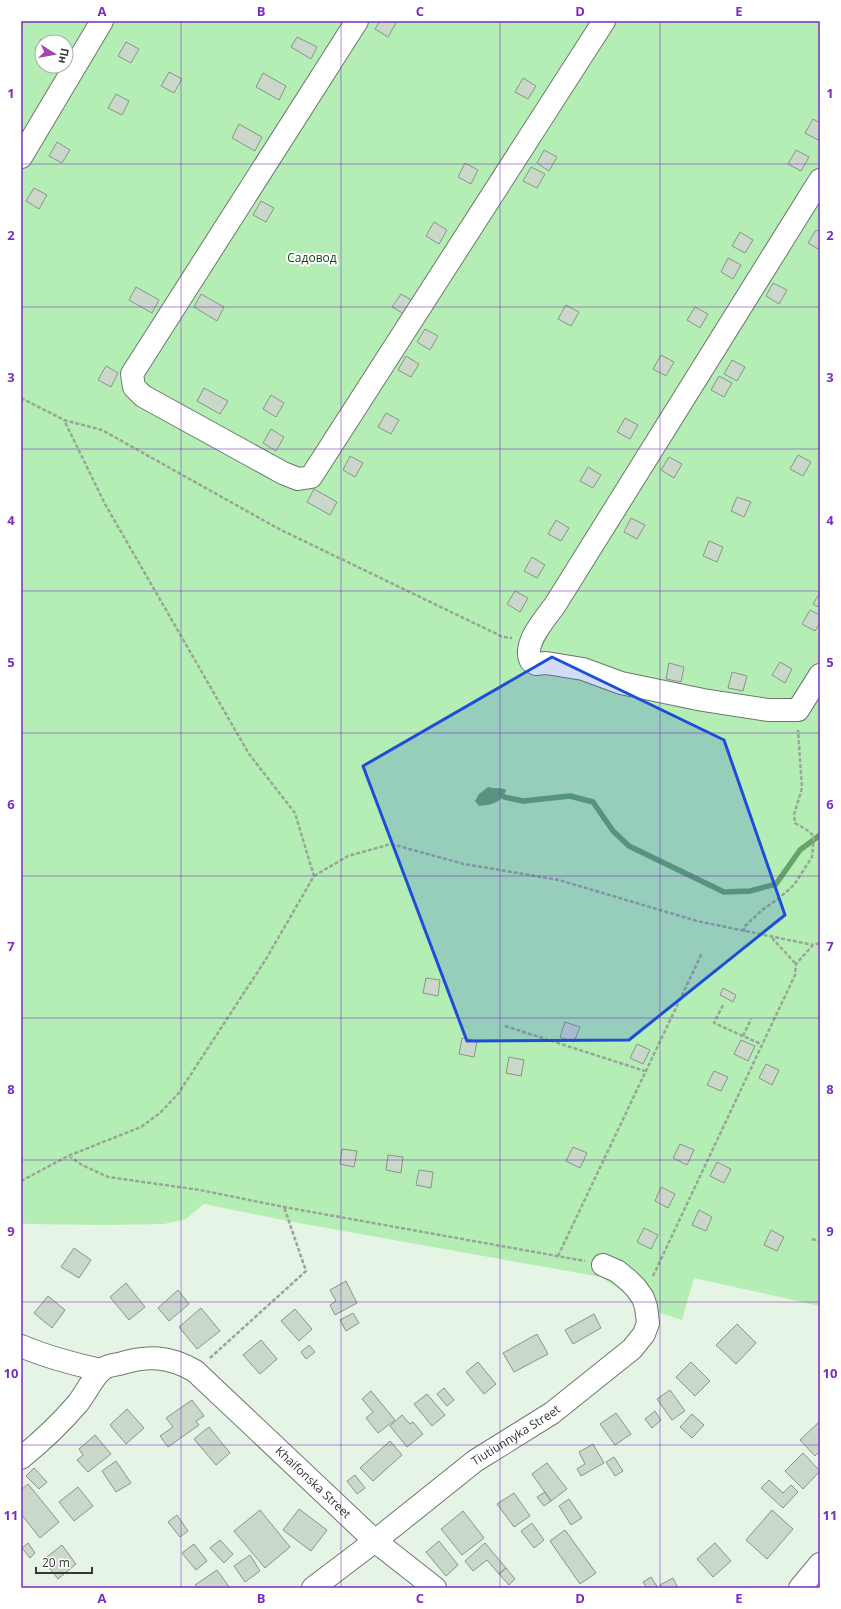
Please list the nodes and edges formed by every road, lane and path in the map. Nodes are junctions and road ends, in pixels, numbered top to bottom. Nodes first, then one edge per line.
1 (102, 21) edge
2 (357, 21) edge
3 (604, 21) edge
4 (21, 157) edge
5 (820, 180) edge
6 (21, 398) edge
7 (64, 420) junction
8 (532, 638) junction
9 (820, 675) edge
10 (798, 710) junction
11 (314, 876) junction
12 (744, 932) junction
13 (772, 938) junction
14 (820, 943) edge
15 (814, 945) junction
16 (702, 953) dead end
17 (796, 964) junction
18 (723, 1005) dead end
19 (751, 1019) dead end
20 (505, 1026) dead end
21 (743, 1036) junction
22 (761, 1044) junction
23 (645, 1071) junction
24 (68, 1156) junction
25 (21, 1181) edge
26 (284, 1207) junction
27 (812, 1239) dead end
28 (820, 1241) edge
29 (558, 1256) junction
30 (603, 1265) joint
31 (643, 1298) junction
32 (21, 1346) edge
33 (101, 1370) junction
34 (195, 1371) junction
35 (21, 1458) edge
36 (375, 1541) junction
37 (820, 1564) edge
38 (313, 1588) edge
39 (434, 1588) edge
40 (800, 1588) edge

1 - 4 street
2 - 3 street
5 - 8 street
6 - 7 path
7 - 8 path
7 - 11 path
8 - 10 street
9 - 10 street
10 - 12 path
11 - 12 path
11 - 24 path
12 - 13 path
13 - 15 path
13 - 17 path
14 - 15 path
15 - 17 path
16 - 23 path
17 - 22 path
18 - 21 path
19 - 21 path
20 - 23 path
21 - 22 path
22 - 31 path
23 - 29 path
24 - 25 path
24 - 26 path
26 - 29 path
26 - 34 path
27 - 28 path
29 - 30 path
30 - 31 street, Tiutiunnyka Street
31 - 36 street, Tiutiunnyka Street
32 - 33 street
33 - 34 street, Khaifonska Street
33 - 35 street
34 - 36 street, Khaifonska Street
36 - 38 street, Tiutiunnyka Street
36 - 39 street, Khaifonska Street
37 - 40 street

